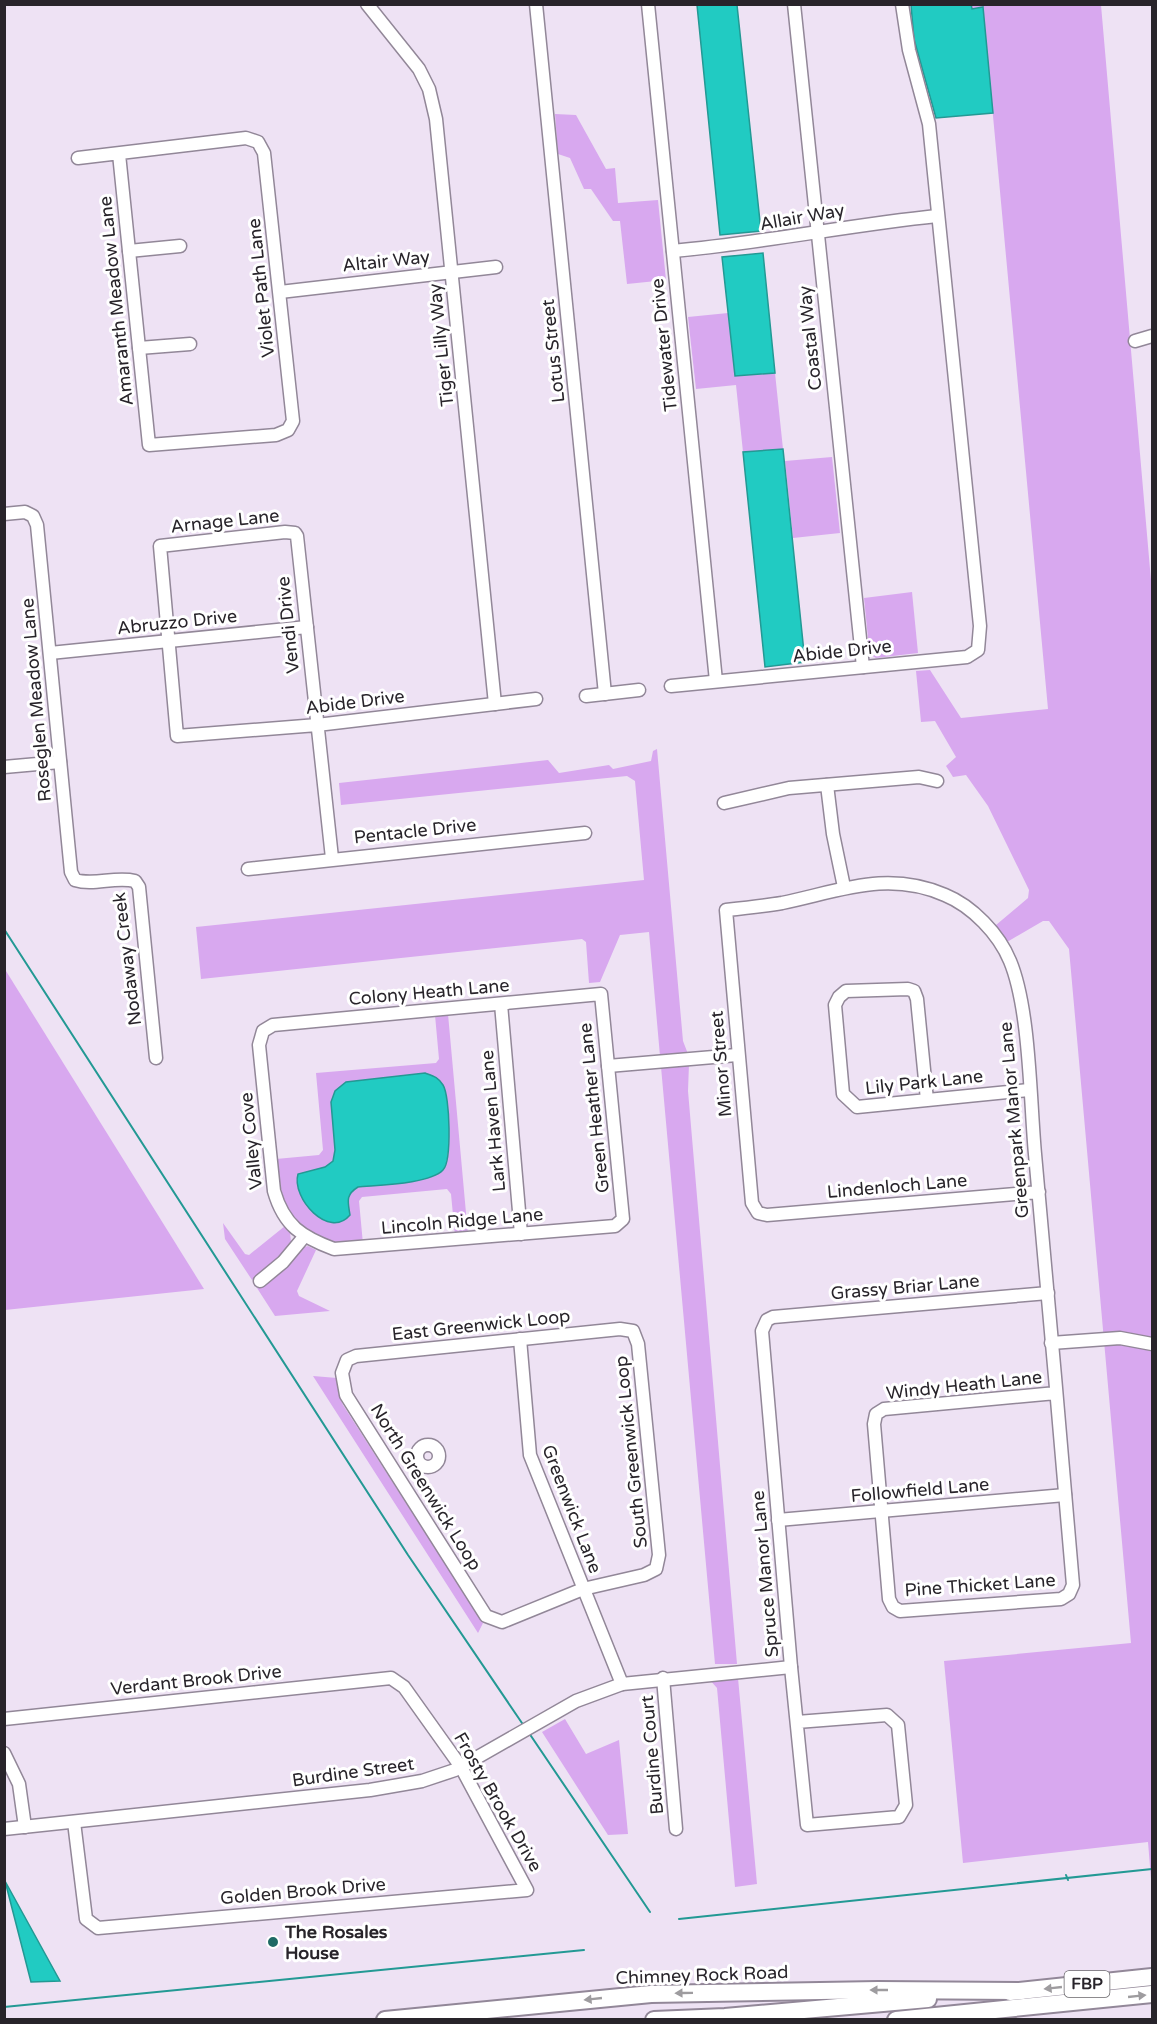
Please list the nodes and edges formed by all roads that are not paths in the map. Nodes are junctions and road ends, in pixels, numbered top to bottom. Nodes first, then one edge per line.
1 (367, 4) edge
2 (536, 4) edge
3 (648, 4) edge
4 (794, 4) edge
5 (903, 4) edge
6 (118, 154) junction
7 (78, 158) dead end
8 (937, 216) junction
9 (818, 233) junction
10 (180, 246) dead end
11 (129, 251) junction
12 (673, 251) junction
13 (496, 267) dead end
14 (452, 272) junction
15 (280, 291) junction
16 (1152, 336) edge
17 (1135, 341) dead end
18 (190, 344) dead end
19 (139, 348) junction
20 (149, 445) joint
21 (4, 514) edge
22 (295, 533) joint
23 (307, 627) junction
24 (167, 641) junction
25 (50, 653) junction
26 (863, 667) junction
27 (716, 681) junction
28 (671, 686) dead end
29 (639, 690) dead end
30 (605, 694) junction
31 (586, 696) dead end
32 (536, 699) dead end
33 (495, 704) junction
34 (317, 725) junction
35 (60, 762) junction
36 (4, 767) edge
37 (937, 781) dead end
38 (827, 785) junction
39 (724, 803) dead end
40 (585, 833) dead end
41 (332, 858) junction
42 (248, 869) dead end
43 (75, 880) joint
44 (844, 887) junction
45 (726, 910) joint
46 (601, 994) joint
47 (501, 1004) junction
48 (263, 1031) joint
49 (737, 1055) junction
50 (156, 1058) dead end
51 (608, 1066) junction
52 (1029, 1090) junction
53 (927, 1100) junction
54 (1039, 1192) junction
55 (758, 1213) joint
56 (623, 1219) joint
57 (521, 1234) junction
58 (303, 1238) junction
59 (260, 1281) dead end
60 (1047, 1293) junction
61 (766, 1320) joint
62 (633, 1331) joint
63 (520, 1339) junction
64 (1051, 1343) junction
65 (1152, 1344) edge
66 (342, 1373) joint
67 (1056, 1393) junction
68 (418, 1462) dead end
69 (398, 1474) junction
70 (1065, 1495) junction
71 (881, 1511) junction
72 (778, 1520) junction
73 (583, 1589) junction
74 (1070, 1594) joint
75 (791, 1667) junction
76 (391, 1678) joint
77 (663, 1678) junction
78 (622, 1684) junction
79 (4, 1719) edge
80 (797, 1722) junction
81 (4, 1753) edge
82 (461, 1767) junction
83 (74, 1822) junction
84 (25, 1827) junction
85 (4, 1829) edge
86 (676, 1829) dead end
87 (527, 1890) joint
88 (1152, 1977) edge
89 (1022, 1991) junction
90 (1152, 1994) edge
91 (1037, 2005) junction
92 (385, 2019) edge
93 (654, 2019) edge
94 (896, 2019) edge
95 (984, 2019) edge

1 - 14 street, Tiger Lilly Way
2 - 30 street, Lotus Street
3 - 12 street, Tidewater Drive
4 - 9 street, Coastal Way
5 - 8 street
6 - 7 street
6 - 11 street, Amaranth Meadow Lane
6 - 15 street, Violet Path Lane
8 - 9 street, Allair Way
8 - 26 street, Abide Drive
9 - 12 street, Allair Way
9 - 26 street, Coastal Way
10 - 11 street
11 - 19 street, Amaranth Meadow Lane
12 - 27 street, Tidewater Drive
13 - 14 street, Altair Way
14 - 15 street, Altair Way
14 - 33 street, Tiger Lilly Way
15 - 20 street, Violet Path Lane
16 - 17 street
18 - 19 street
19 - 20 street, Amaranth Meadow Lane
21 - 25 street, Roseglen Meadow Lane
22 - 23 street, Vendi Drive
22 - 24 street, Arnage Lane
23 - 24 street, Abruzzo Drive
23 - 34 street, Vendi Drive
24 - 25 street, Abruzzo Drive
24 - 34 street, Abide Drive
25 - 35 street, Roseglen Meadow Lane
26 - 27 street, Abide Drive
27 - 28 street, Abide Drive
29 - 30 street
30 - 31 street
32 - 33 street, Abide Drive
33 - 34 street, Abide Drive
34 - 41 street, Vendi Drive
35 - 36 street
35 - 43 street, Roseglen Meadow Lane
37 - 38 street
38 - 39 street
38 - 44 street
40 - 41 street, Pentacle Drive
41 - 42 street, Pentacle Drive
43 - 50 street, Nodaway Creek
44 - 45 street, Greenpark Manor Lane
44 - 52 street, Greenpark Manor Lane
45 - 49 street, Minor Street
46 - 47 street, Colony Heath Lane
46 - 51 street, Green Heather Lane
47 - 48 street, Colony Heath Lane
47 - 57 street, Lark Haven Lane
48 - 58 street, Valley Cove
49 - 51 street
49 - 55 street, Minor Street
51 - 56 street, Green Heather Lane
52 - 53 street, Lily Park Lane
52 - 54 street, Greenpark Manor Lane
53 - 53 street, Lily Park Lane
54 - 55 street, Lindenloch Lane
54 - 60 street, Greenpark Manor Lane
56 - 57 street, Lincoln Ridge Lane
57 - 58 street, Lincoln Ridge Lane
58 - 59 street
60 - 61 street, Grassy Briar Lane
60 - 64 street, Greenpark Manor Lane
61 - 72 street, Spruce Manor Lane
62 - 63 street, East Greenwick Loop
62 - 73 street, South Greenwick Loop
63 - 66 street, East Greenwick Loop
63 - 73 street, Greenwick Lane
64 - 65 street
64 - 67 street, Greenpark Manor Lane
66 - 69 street, North Greenwick Loop
67 - 70 street, Greenpark Manor Lane
67 - 71 street, Windy Heath Lane
68 - 69 street
69 - 73 street, North Greenwick Loop
70 - 71 street, Followfield Lane
70 - 74 street, Greenpark Manor Lane
71 - 72 street, Followfield Lane
71 - 74 street, Pine Thicket Lane
72 - 75 street, Spruce Manor Lane
73 - 78 street, Greenwick Lane
75 - 77 street, Burdine Street
75 - 80 street, Spruce Manor Lane
76 - 79 street, Verdant Brook Drive
76 - 82 street, Frosty Brook Drive
77 - 78 street, Burdine Street
77 - 86 street, Burdine Court
78 - 82 street, Burdine Street
80 - 80 street, Spruce Manor Lane
81 - 84 street
82 - 83 street, Burdine Street
82 - 87 street, Frosty Brook Drive
83 - 84 street, Burdine Street
83 - 87 street, Golden Brook Drive
84 - 85 street, Burdine Street
88 -> 89 highway, FBP
89 -> 92 highway, Chimney Rock Road
89 - 93 highway
91 -> 90 highway, FBP
91 - 94 highway
91 - 95 highway

